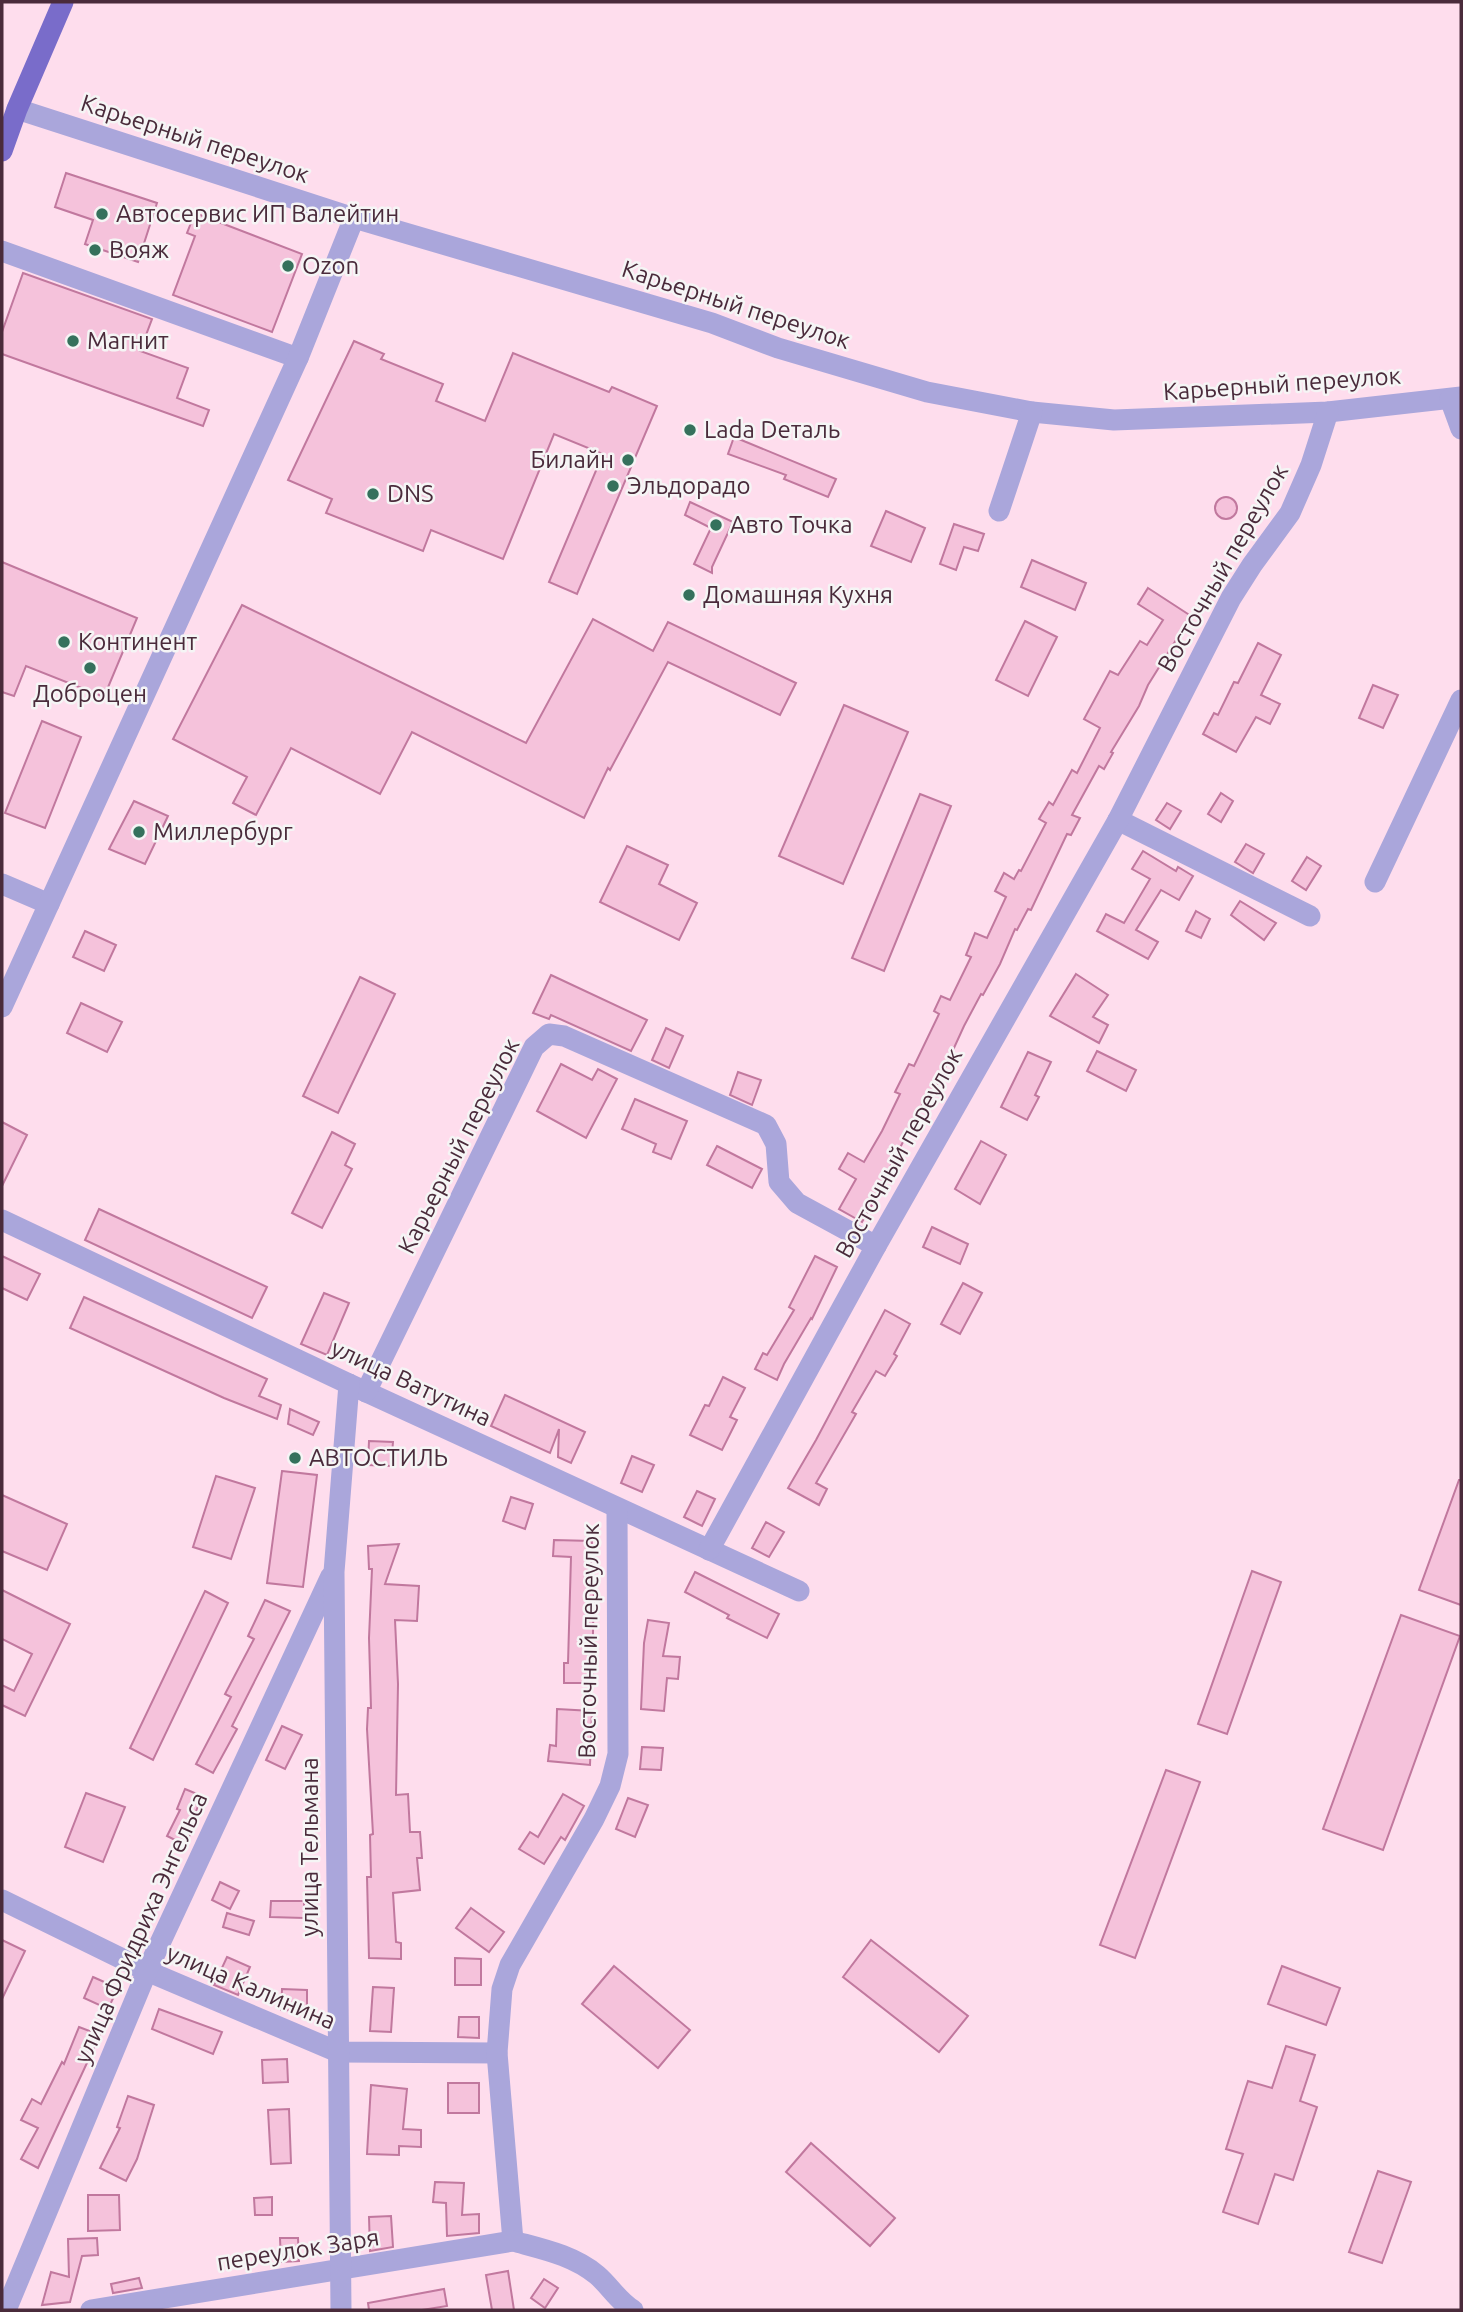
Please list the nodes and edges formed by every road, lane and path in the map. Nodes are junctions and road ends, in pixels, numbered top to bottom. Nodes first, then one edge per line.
1 (63, 2) edge
2 (17, 109) junction
3 (2, 151) edge
4 (354, 218) junction
5 (2, 251) edge
6 (298, 358) junction
7 (1456, 398) edge
8 (1032, 412) junction
9 (1328, 412) junction
10 (1461, 429) edge
11 (999, 511) dead end
12 (1461, 700) edge
13 (1118, 820) junction
14 (1375, 883) dead end
15 (2, 884) edge
16 (49, 904) junction
17 (1310, 916) dead end
18 (2, 1007) edge
19 (2, 1220) edge
20 (876, 1246) junction
21 (358, 1388) junction
22 (617, 1508) junction
23 (709, 1550) junction
24 (334, 1572) junction
25 (799, 1591) dead end
26 (2, 1900) edge
27 (147, 1971) junction
28 (338, 2052) junction
29 (497, 2053) junction
30 (513, 2241) junction
31 (340, 2270) junction
32 (626, 2308) edge
33 (6, 2310) edge
34 (91, 2310) edge
35 (341, 2310) edge

1 - 2 main road
2 - 3 main road
2 - 4 street, Карьерный переулок
4 - 6 street
4 - 8 street, Карьерный переулок
5 - 6 street
6 - 16 street
7 - 9 street, Карьерный переулок
7 - 10 street
8 - 9 street, Карьерный переулок
8 - 11 street
9 - 13 street, Восточный переулок
12 - 14 street
13 - 17 street
13 - 20 street, Восточный переулок
15 - 16 street
16 - 18 street
19 - 21 street, улица Ватутина
20 - 21 street, Карьерный переулок
20 - 23 street, Восточный переулок
21 - 22 street, улица Ватутина
21 - 24 street, улица Тельмана
22 - 23 street, улица Ватутина
22 - 29 street, Восточный переулок
23 - 25 street, улица Ватутина
24 - 27 street, улица Фридриха Энгельса
24 - 28 street, улица Тельмана
26 - 27 street, улица Калинина
27 - 28 street, улица Калинина
27 - 33 street, улица Фридриха Энгельса
28 - 29 street, улица Калинина
28 - 31 street, улица Тельмана
29 - 30 street, Восточный переулок
30 - 31 street, переулок Заря
30 - 32 street
31 - 34 street, переулок Заря
31 - 35 street, улица Тельмана

